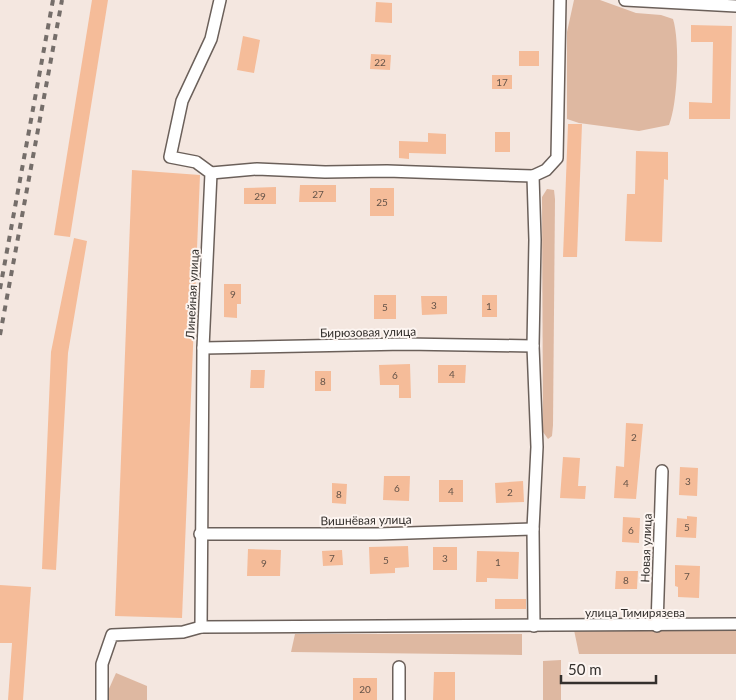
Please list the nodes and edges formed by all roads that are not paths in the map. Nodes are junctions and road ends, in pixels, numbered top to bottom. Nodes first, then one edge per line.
1 (220, 0) edge
2 (560, 0) edge
3 (625, 0) edge
4 (736, 6) edge
5 (211, 173) junction
6 (533, 176) junction
7 (533, 346) junction
8 (203, 348) junction
9 (662, 472) dead end
10 (533, 529) junction
11 (200, 534) junction
12 (736, 624) edge
13 (534, 626) junction
14 (657, 626) junction
15 (201, 627) junction
16 (399, 667) dead end
17 (102, 700) edge
18 (399, 700) edge

1 - 5 street
2 - 6 street
3 - 4 street
5 - 6 street
5 - 8 street, Линейная улица
6 - 7 street
7 - 8 street, Бирюзовая улица
7 - 10 street
8 - 11 street, Линейная улица
9 - 14 street, Новая улица
10 - 11 street, Вишнёвая улица
10 - 13 street
11 - 15 street, Линейная улица
12 - 14 street, улица Тимирязева
13 - 14 street, улица Тимирязева
13 - 15 street, улица Тимирязева
15 - 17 street, улица Тимирязева
16 - 18 street

